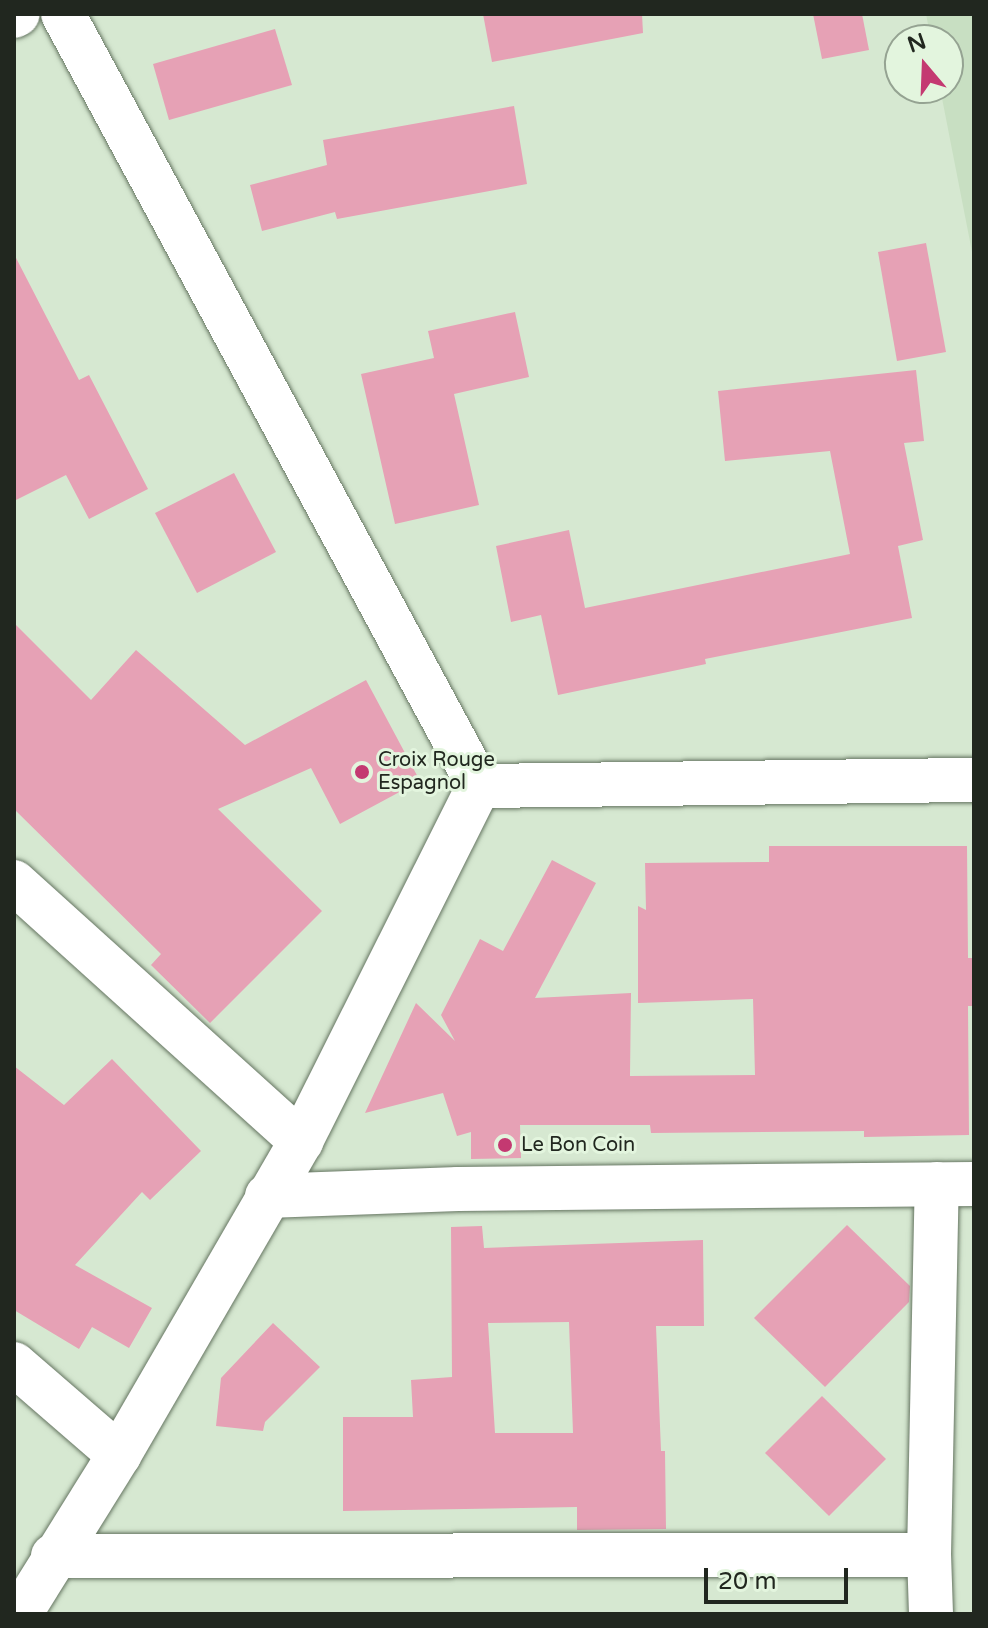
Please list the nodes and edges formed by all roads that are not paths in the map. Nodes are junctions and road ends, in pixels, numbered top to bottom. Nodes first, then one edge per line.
1 (63, 14) edge
2 (974, 780) edge
3 (479, 786) junction
4 (14, 882) edge
5 (301, 1141) junction
6 (956, 1184) edge
7 (267, 1196) junction
8 (14, 1364) edge
9 (119, 1455) junction
10 (929, 1555) junction
11 (53, 1556) junction
12 (20, 1614) edge
13 (931, 1614) edge

1 - 3 street
2 - 3 street
3 - 5 street
4 - 5 street
5 - 7 street
6 - 7 street
6 - 10 street
7 - 9 street
8 - 9 street
9 - 11 street
10 - 11 street
10 - 13 street
11 - 12 street

